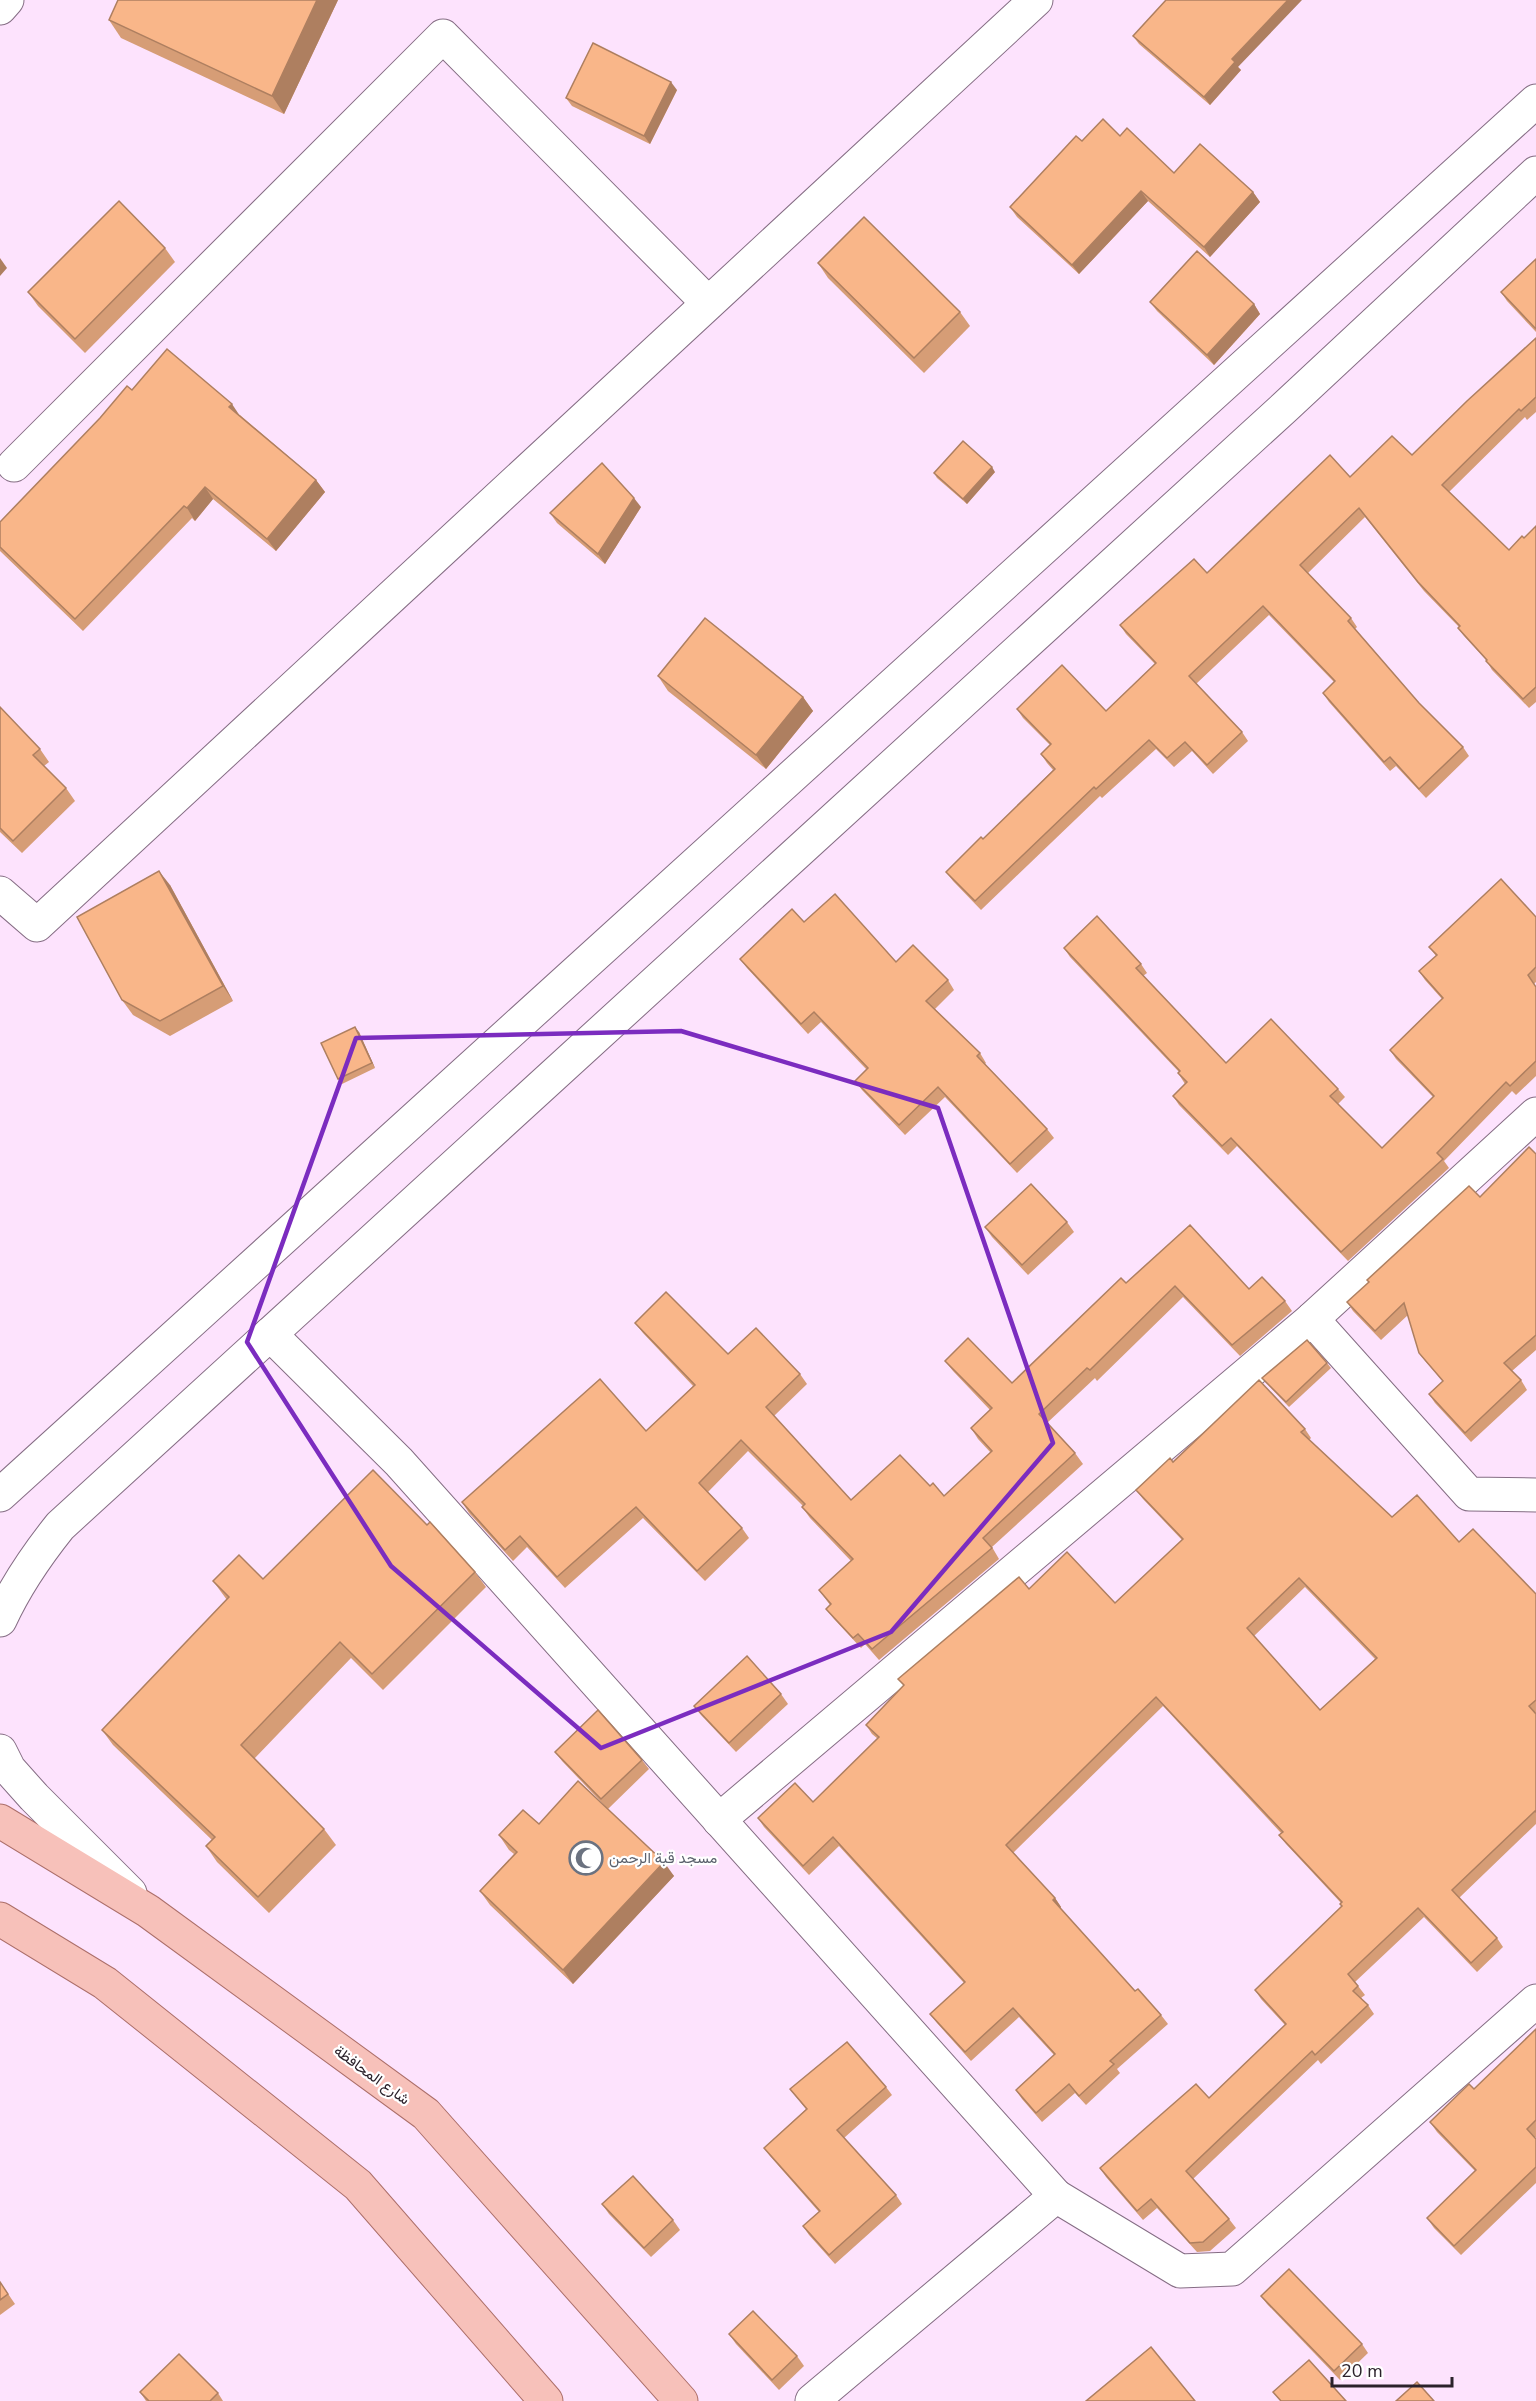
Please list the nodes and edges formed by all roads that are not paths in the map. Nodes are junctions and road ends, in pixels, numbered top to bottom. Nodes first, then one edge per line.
1 (7, 0) edge
2 (1036, 0) edge
3 (0, 9) edge
4 (1536, 101) edge
5 (1536, 173) edge
6 (708, 303) junction
7 (5, 467) edge
8 (0, 892) edge
9 (1536, 1114) edge
10 (1312, 1319) junction
11 (270, 1334) junction
12 (1536, 1495) edge
13 (0, 1496) edge
14 (0, 1620) edge
15 (0, 1751) edge
16 (719, 1820) junction
17 (0, 1821) edge
18 (148, 1911) junction
19 (0, 1919) edge
20 (1536, 2001) edge
21 (1056, 2196) junction
22 (546, 2401) edge
23 (681, 2401) edge
24 (812, 2401) edge

1 - 3 street
2 - 6 street
4 - 13 street
5 - 11 street
6 - 7 street
6 - 8 street
9 - 10 street
10 - 12 street
10 - 16 street
11 - 14 street
11 - 16 street
15 - 18 street
16 - 21 street
17 - 18 main road, شارع المحافظة
18 - 23 main road, شارع المحافظة
19 - 22 main road
20 - 21 street
21 - 24 street

